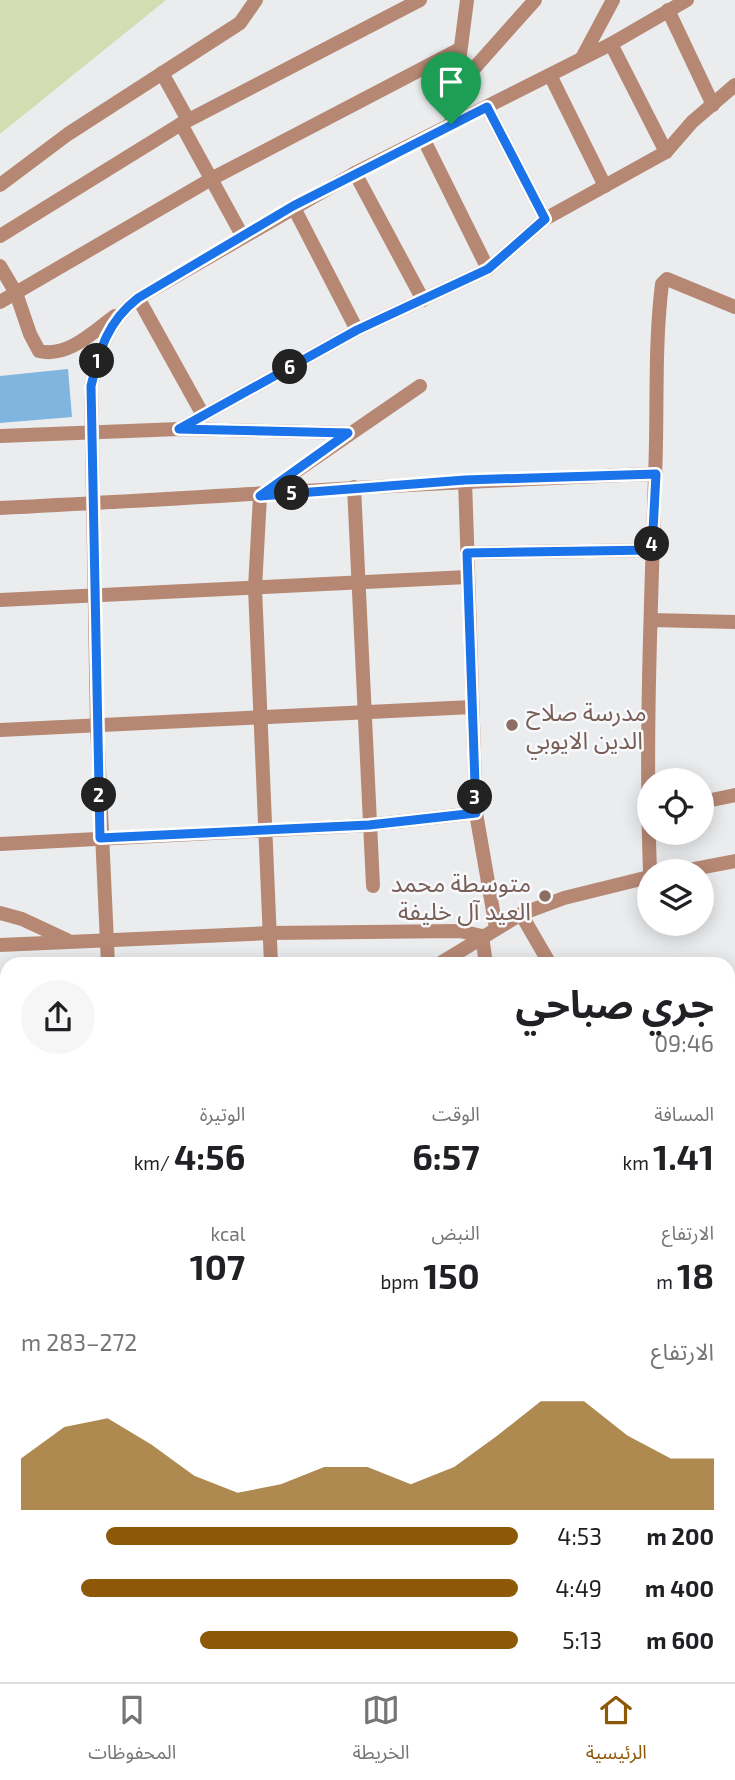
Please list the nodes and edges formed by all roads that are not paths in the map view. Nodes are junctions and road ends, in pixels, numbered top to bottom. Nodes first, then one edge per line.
1 (256, 0) edge
2 (390, 0) edge
3 (420, 0) edge
4 (535, 0) edge
5 (613, 0) edge
6 (687, 0) edge
7 (468, 4) edge
8 (668, 10) junction
9 (389, 19) junction
10 (611, 44) junction
11 (458, 50) junction
12 (582, 58) junction
13 (162, 73) junction
14 (550, 75) junction
15 (735, 85) edge
16 (454, 91) junction
17 (713, 105) junction
18 (487, 107) junction
19 (184, 122) junction
20 (451, 124) junction
21 (424, 140) junction
22 (666, 152) junction
23 (355, 173) junction
24 (213, 178) junction
25 (0, 185) edge
26 (605, 186) junction
27 (293, 206) junction
28 (545, 219) junction
29 (0, 236) edge
30 (243, 237) junction
31 (0, 266) edge
32 (488, 269) junction
33 (16, 293) junction
34 (138, 298) junction
35 (423, 300) junction
36 (0, 302) edge
37 (735, 307) edge
38 (119, 313) junction
39 (357, 330) junction
40 (420, 386) dead end
41 (203, 415) junction
42 (179, 429) junction
43 (93, 431) junction
44 (348, 433) junction
45 (0, 436) edge
46 (656, 474) junction
47 (465, 480) junction
48 (354, 487) junction
49 (260, 496) junction
50 (95, 503) junction
51 (0, 508) edge
52 (652, 550) junction
53 (467, 553) junction
54 (467, 577) junction
55 (358, 580) junction
56 (255, 588) junction
57 (95, 594) junction
58 (0, 600) edge
59 (651, 620) junction
60 (735, 622) edge
61 (472, 707) junction
62 (362, 714) junction
63 (262, 719) junction
64 (97, 725) junction
65 (0, 730) edge
66 (649, 768) edge
67 (735, 795) edge
68 (714, 799) edge
69 (476, 813) junction
70 (369, 825) junction
71 (266, 831) junction
72 (100, 838) junction
73 (0, 844) edge
74 (735, 861) edge
75 (714, 865) edge
76 (637, 880) edge
77 (373, 886) dead end
78 (0, 914) edge
79 (521, 914) junction
80 (496, 928) junction
81 (271, 933) junction
82 (482, 936) junction
83 (107, 940) junction
84 (69, 941) junction
85 (0, 945) edge
86 (108, 957) edge
87 (271, 957) edge
88 (450, 957) edge
89 (485, 957) edge
90 (546, 957) edge

1 - 13 street
2 - 9 street
3 - 9 street
4 - 16 street
5 - 12 street
6 - 8 street
7 - 11 street
8 - 10 street
8 - 17 street
9 - 19 street
10 - 12 street
10 - 22 street
11 - 16 street
11 - 24 street
12 - 14 street
13 - 19 street
13 - 25 street
14 - 18 street
14 - 26 street
15 - 17 street
16 - 20 street
17 - 22 street
18 - 20 street
18 - 28 street
19 - 24 street
19 - 29 street
20 - 21 street
21 - 23 street
21 - 32 street
22 - 26 street
23 - 27 street
23 - 35 street
24 - 30 street
24 - 33 street
26 - 28 street
27 - 30 street
27 - 39 street
28 - 32 street
30 - 34 street
31 - 33 street
32 - 35 street
33 - 36 street
33 - 38 street
34 - 38 street
34 - 41 street
35 - 39 street
37 - 46 street
38 - 43 street
39 - 41 street
40 - 44 street
41 - 42 street
42 - 43 street
42 - 44 street
43 - 45 street
43 - 50 street
44 - 49 street
46 - 47 street
46 - 52 street
47 - 48 street
47 - 53 street
48 - 49 street
48 - 55 street
49 - 50 street
49 - 56 street
50 - 51 street
50 - 57 street
52 - 53 street
52 - 59 street
53 - 54 street
54 - 55 street
54 - 61 street
55 - 56 street
55 - 62 street
56 - 57 street
56 - 63 street
57 - 58 street
57 - 64 street
59 - 60 street
59 - 66 street
61 - 62 street
61 - 69 street
62 - 63 street
62 - 70 street
63 - 64 street
63 - 71 street
64 - 65 street
64 - 72 street
67 - 68 street
69 - 70 street
69 - 80 street
70 - 71 street
70 - 77 street
71 - 72 street
71 - 81 street
72 - 73 street
72 - 83 street
74 - 75 street
76 - 79 street
78 - 84 street
79 - 80 street
79 - 90 street
80 - 82 street
81 - 82 street
81 - 83 street
81 - 87 street
82 - 88 street
82 - 89 street
83 - 84 street
83 - 86 street
84 - 85 street

